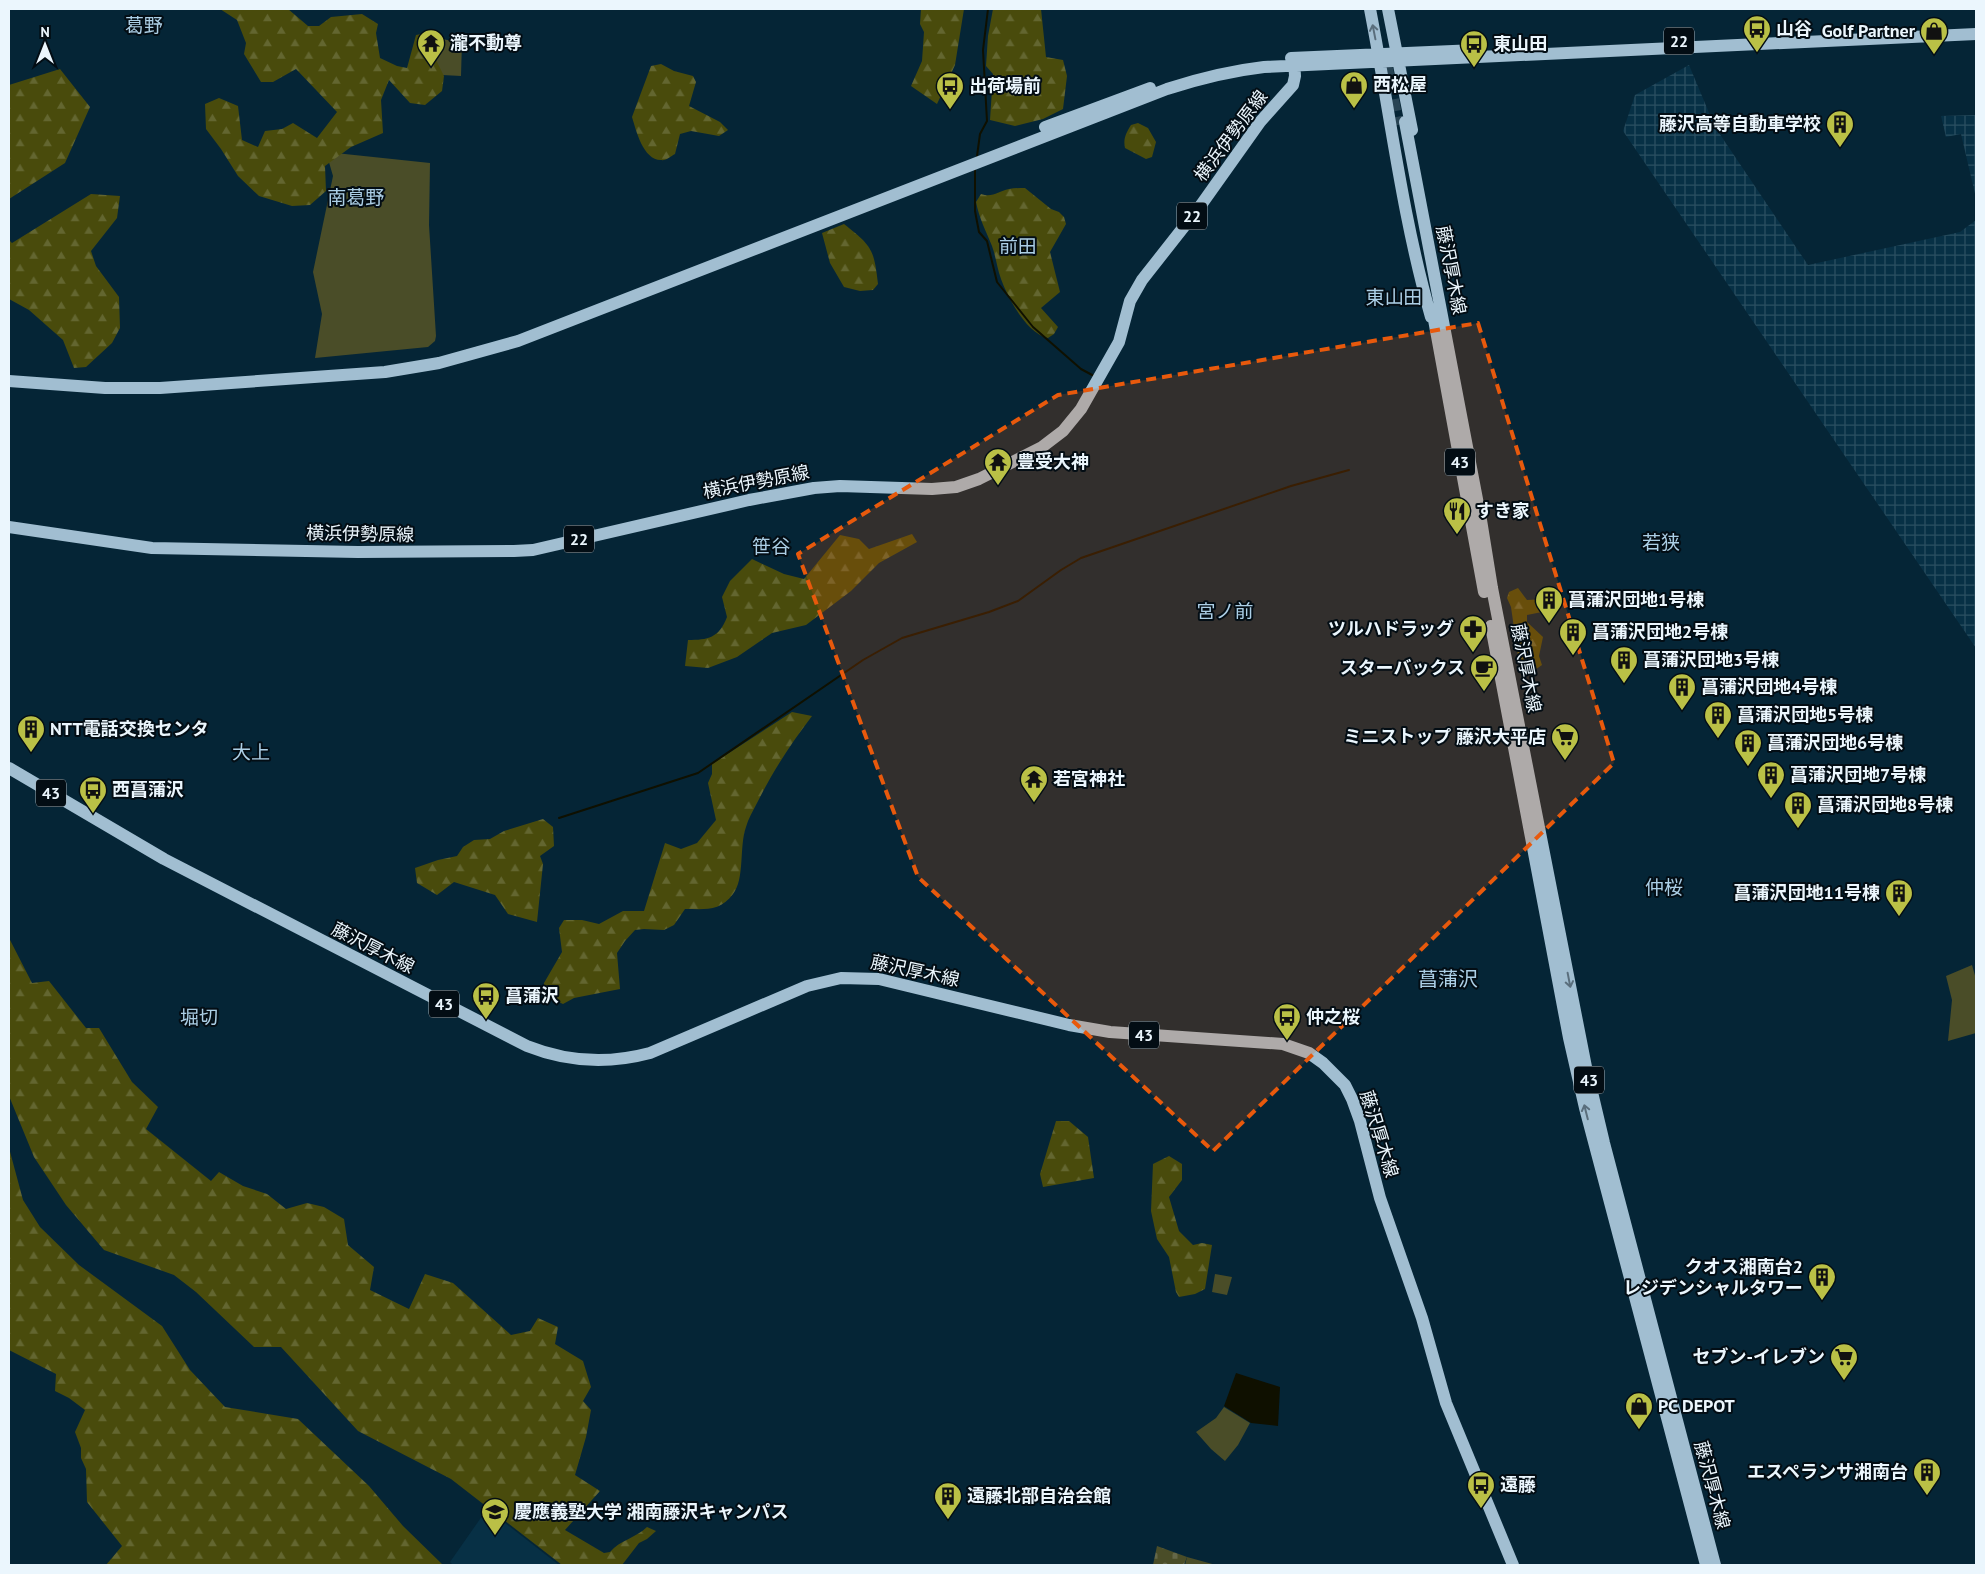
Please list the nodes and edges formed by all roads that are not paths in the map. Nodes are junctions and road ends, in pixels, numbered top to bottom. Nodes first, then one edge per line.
1 (1370, 9) edge
2 (1388, 9) edge
3 (1976, 28) edge
4 (1976, 34) edge
5 (1397, 57) junction
6 (1379, 59) junction
7 (1294, 62) junction
8 (1401, 124) tunnel mouth
9 (1441, 335) junction
10 (9, 374) edge
11 (9, 381) edge
12 (9, 527) edge
13 (9, 768) edge
14 (1513, 1565) edge
15 (1706, 1565) edge
16 (1715, 1565) edge

6 -> 1 main road
2 - 5 main road
3 - 5 main road, 横浜伊勢原線 / 22
4 - 5 main road, 横浜伊勢原線 / 22
5 - 6 main road, 横浜伊勢原線 / 22
5 - 9 main road
6 - 7 main road, 横浜伊勢原線 / 22
6 - 9 main road
7 - 10 main road, 横浜伊勢原線 / 22
7 - 11 main road, 横浜伊勢原線 / 22
7 - 12 main road, 横浜伊勢原線 / 22
8 - 9 main road, 藤沢厚木線 / 43
15 -> 9 main road, 藤沢厚木線 / 43
9 -> 16 main road, 藤沢厚木線 / 43
13 - 14 main road, 藤沢厚木線 / 43

